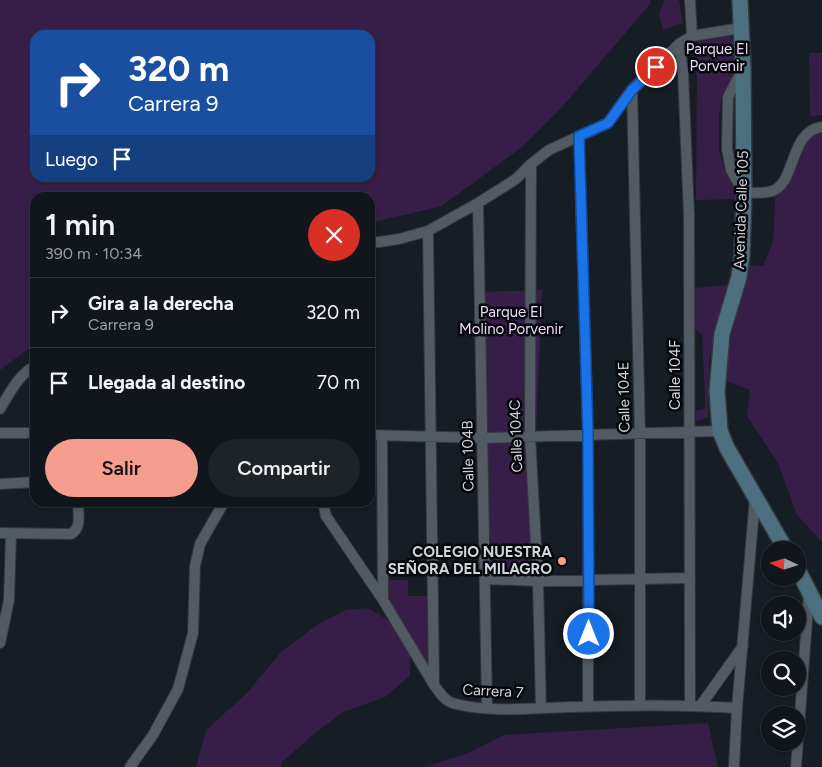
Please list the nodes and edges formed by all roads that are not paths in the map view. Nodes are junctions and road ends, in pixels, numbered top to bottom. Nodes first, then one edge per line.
1 (690, 0) edge
2 (740, 0) edge
3 (741, 28) junction
4 (692, 36) junction
5 (679, 44) junction
6 (632, 90) junction
7 (822, 128) edge
8 (579, 136) junction
9 (531, 164) junction
10 (744, 193) junction
11 (478, 203) junction
12 (428, 231) junction
13 (375, 242) edge
14 (30, 368) edge
15 (0, 409) edge
16 (720, 431) junction
17 (0, 433) edge
18 (30, 433) edge
19 (690, 433) junction
20 (640, 434) junction
21 (375, 435) edge
22 (588, 435) junction
23 (382, 436) junction
24 (530, 436) junction
25 (431, 437) junction
26 (483, 438) junction
27 (30, 482) edge
28 (0, 484) edge
29 (755, 498) junction
30 (78, 507) edge
31 (221, 507) edge
32 (324, 507) edge
33 (0, 533) edge
34 (12, 534) junction
35 (781, 541) edge
36 (641, 578) junction
37 (690, 578) junction
38 (485, 579) junction
39 (589, 579) junction
40 (538, 581) junction
41 (806, 584) edge
42 (810, 591) junction
43 (383, 600) junction
44 (822, 617) edge
45 (0, 643) edge
46 (743, 645) junction
47 (434, 685) junction
48 (640, 705) junction
49 (701, 705) junction
50 (588, 706) junction
51 (690, 706) junction
52 (487, 708) junction
53 (541, 708) junction
54 (737, 708) junction
55 (130, 767) edge
56 (734, 767) edge
57 (796, 767) edge

1 - 4 street
2 - 3 main road, Avenida Calle 105
3 - 4 street
3 - 10 main road, Avenida Calle 105
4 - 5 street
5 - 6 street
5 - 19 street, Calle 104F
6 - 8 street
6 - 20 street, Calle 104E
7 - 10 street
8 - 9 street
8 - 22 street
9 - 11 street
9 - 24 street, Calle 104C
10 - 16 main road, Avenida Calle 105
11 - 12 street
11 - 26 street, Calle 104B
12 - 13 street
12 - 25 street
14 - 15 street
16 - 19 street
16 - 29 main road, Avenida Calle 105
17 - 18 street
19 - 20 street
19 - 37 street, Calle 104F
20 - 22 street
20 - 36 street, Calle 104E
21 - 23 street
22 - 24 street
22 - 39 street
23 - 25 street
23 - 43 street
24 - 26 street
24 - 40 street, Calle 104C
25 - 26 street
25 - 47 street
26 - 38 street, Calle 104B
27 - 28 street
29 - 35 main road, Avenida Calle 105
29 - 46 street
30 - 34 street
31 - 55 street
32 - 43 street, Carrera 7
33 - 34 street
34 - 45 street
36 - 37 street
36 - 39 street
36 - 48 street, Calle 104E
37 - 51 street, Calle 104F
38 - 40 street
38 - 52 street, Calle 104B
39 - 40 street
39 - 50 street
40 - 53 street, Calle 104C
41 - 42 main road
42 - 44 main road
42 - 57 street
43 - 47 street, Carrera 7
46 - 49 street
46 - 54 street
47 - 52 street, Carrera 7
48 - 50 street, Carrera 7
48 - 51 street, Carrera 7
49 - 51 street, Carrera 7
49 - 54 street, Carrera 7
50 - 53 street, Carrera 7
52 - 53 street, Carrera 7
54 - 56 street

